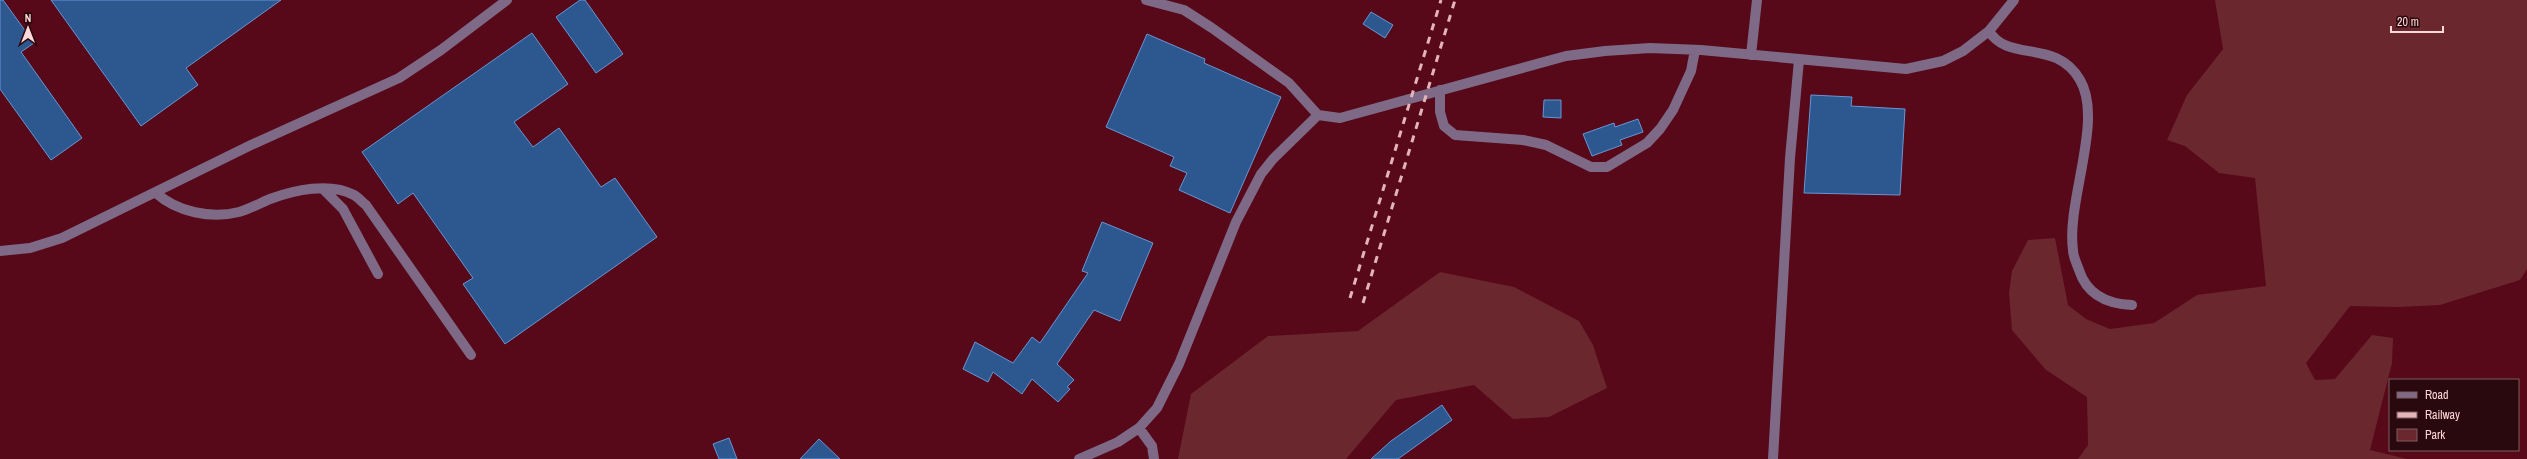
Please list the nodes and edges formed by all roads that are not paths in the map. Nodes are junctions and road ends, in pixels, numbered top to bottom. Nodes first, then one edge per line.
1 (507, 0) edge
2 (1146, 0) edge
3 (1757, 0) edge
4 (2014, 0) edge
5 (1184, 5) edge
6 (1989, 30) junction
7 (1695, 50) junction
8 (1751, 55) junction
9 (1799, 60) junction
10 (1440, 90) junction
11 (1318, 115) junction
12 (323, 189) junction
13 (156, 193) junction
14 (0, 251) edge
15 (378, 274) dead end
16 (2132, 305) dead end
17 (471, 355) dead end
18 (1139, 428) junction
19 (1079, 459) edge
20 (1154, 459) edge
21 (1773, 459) edge

1 - 13 street
2 - 5 street
3 - 8 street
4 - 6 street
5 - 11 street
6 - 9 street
6 - 16 street
7 - 8 street
7 - 10 street
7 - 10 street
8 - 9 street
9 - 21 street
10 - 11 street
11 - 18 street
12 - 13 street
12 - 15 street
12 - 17 street
13 - 14 street
18 - 19 street
18 - 20 street

